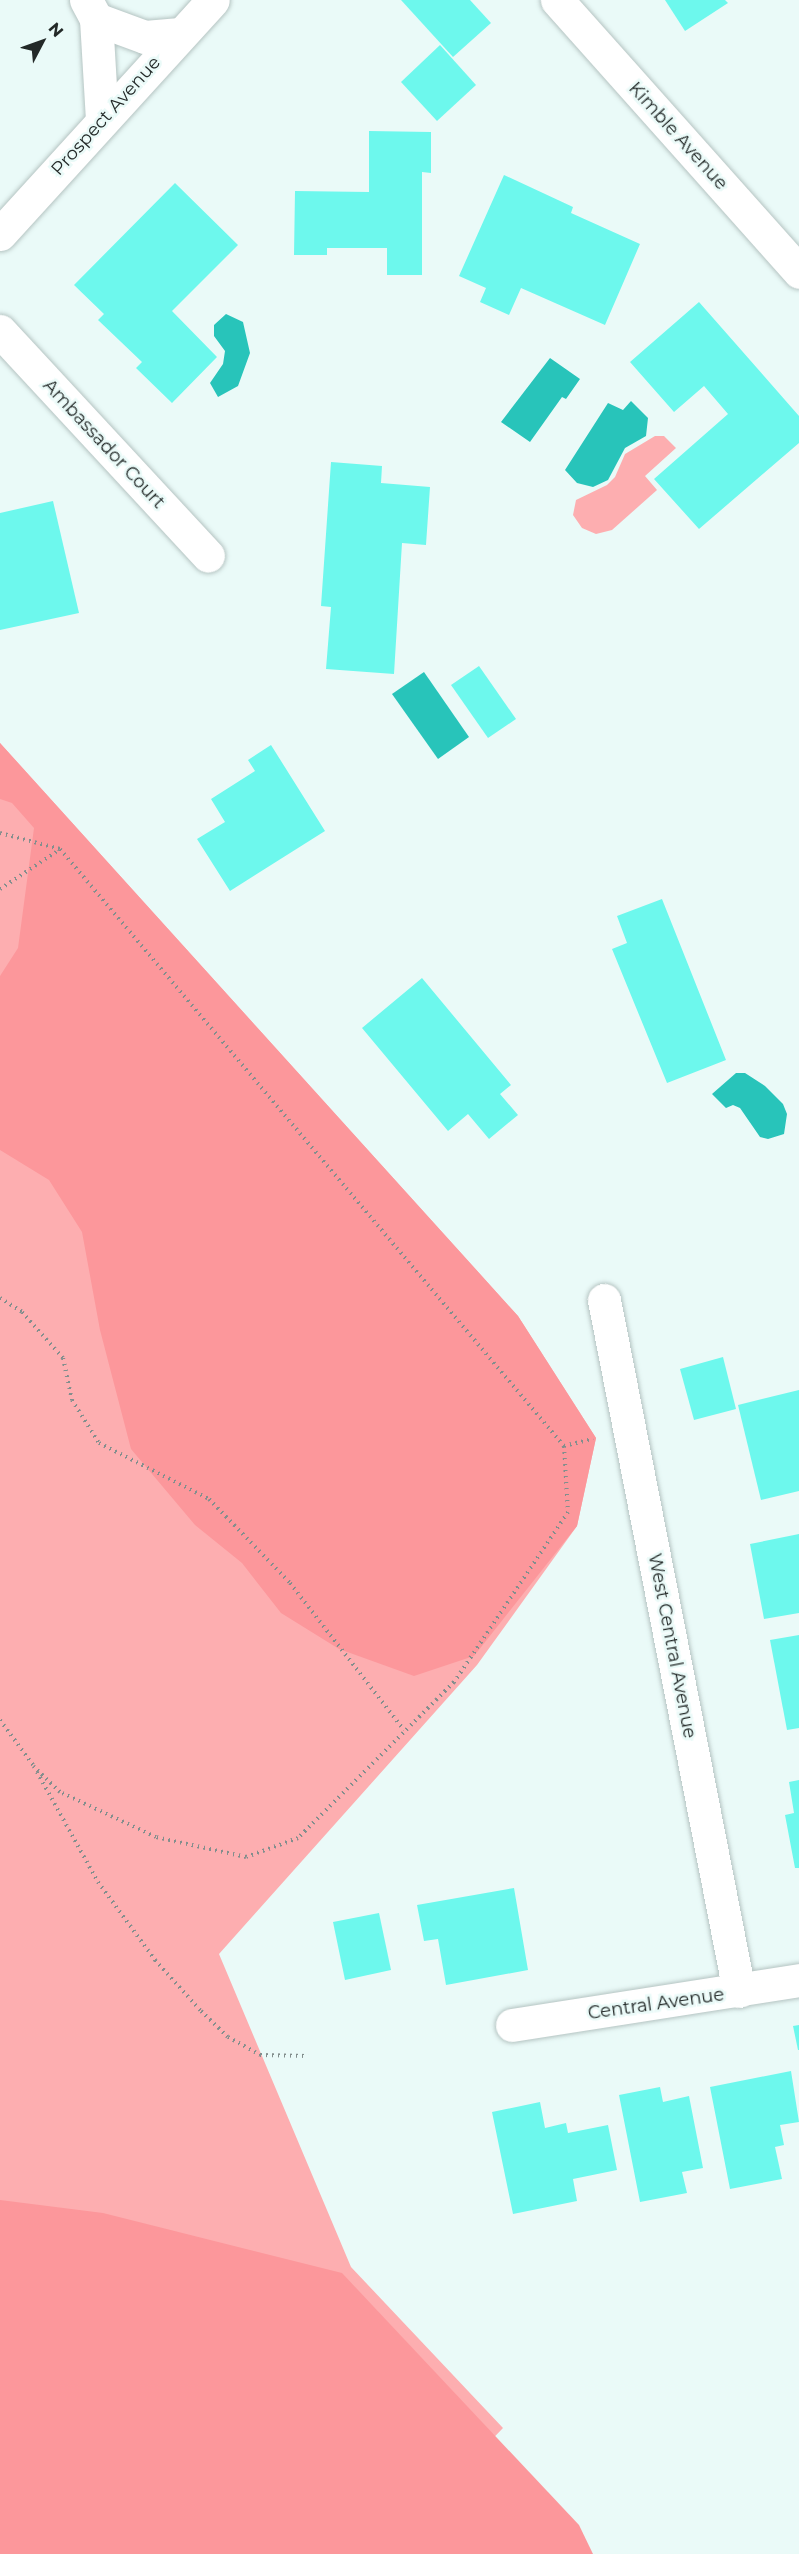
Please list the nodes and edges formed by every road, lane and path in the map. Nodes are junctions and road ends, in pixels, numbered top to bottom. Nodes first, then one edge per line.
1 (213, 0) edge
2 (557, 0) edge
3 (91, 9) edge
4 (180, 34) junction
5 (102, 121) junction
6 (0, 234) edge
7 (799, 272) edge
8 (0, 331) edge
9 (208, 556) dead end
10 (0, 833) edge
11 (60, 849) junction
12 (0, 889) edge
13 (0, 1298) edge
14 (604, 1300) dead end
15 (0, 1720) edge
16 (404, 1730) junction
17 (33, 1766) junction
18 (799, 1980) edge
19 (739, 1991) junction
20 (512, 2025) dead end
21 (308, 2056) dead end

1 - 4 street, Prospect Avenue
2 - 7 street, Kimble Avenue
3 - 4 street
3 - 5 street
4 - 5 street, Prospect Avenue
5 - 6 street, Prospect Avenue
8 - 9 street, Ambassador Court
10 - 11 path
11 - 12 path
11 - 16 path
13 - 16 path
14 - 19 street, West Central Avenue
15 - 17 path
16 - 17 path
17 - 21 path
18 - 19 street, Central Avenue
19 - 20 street, Central Avenue

